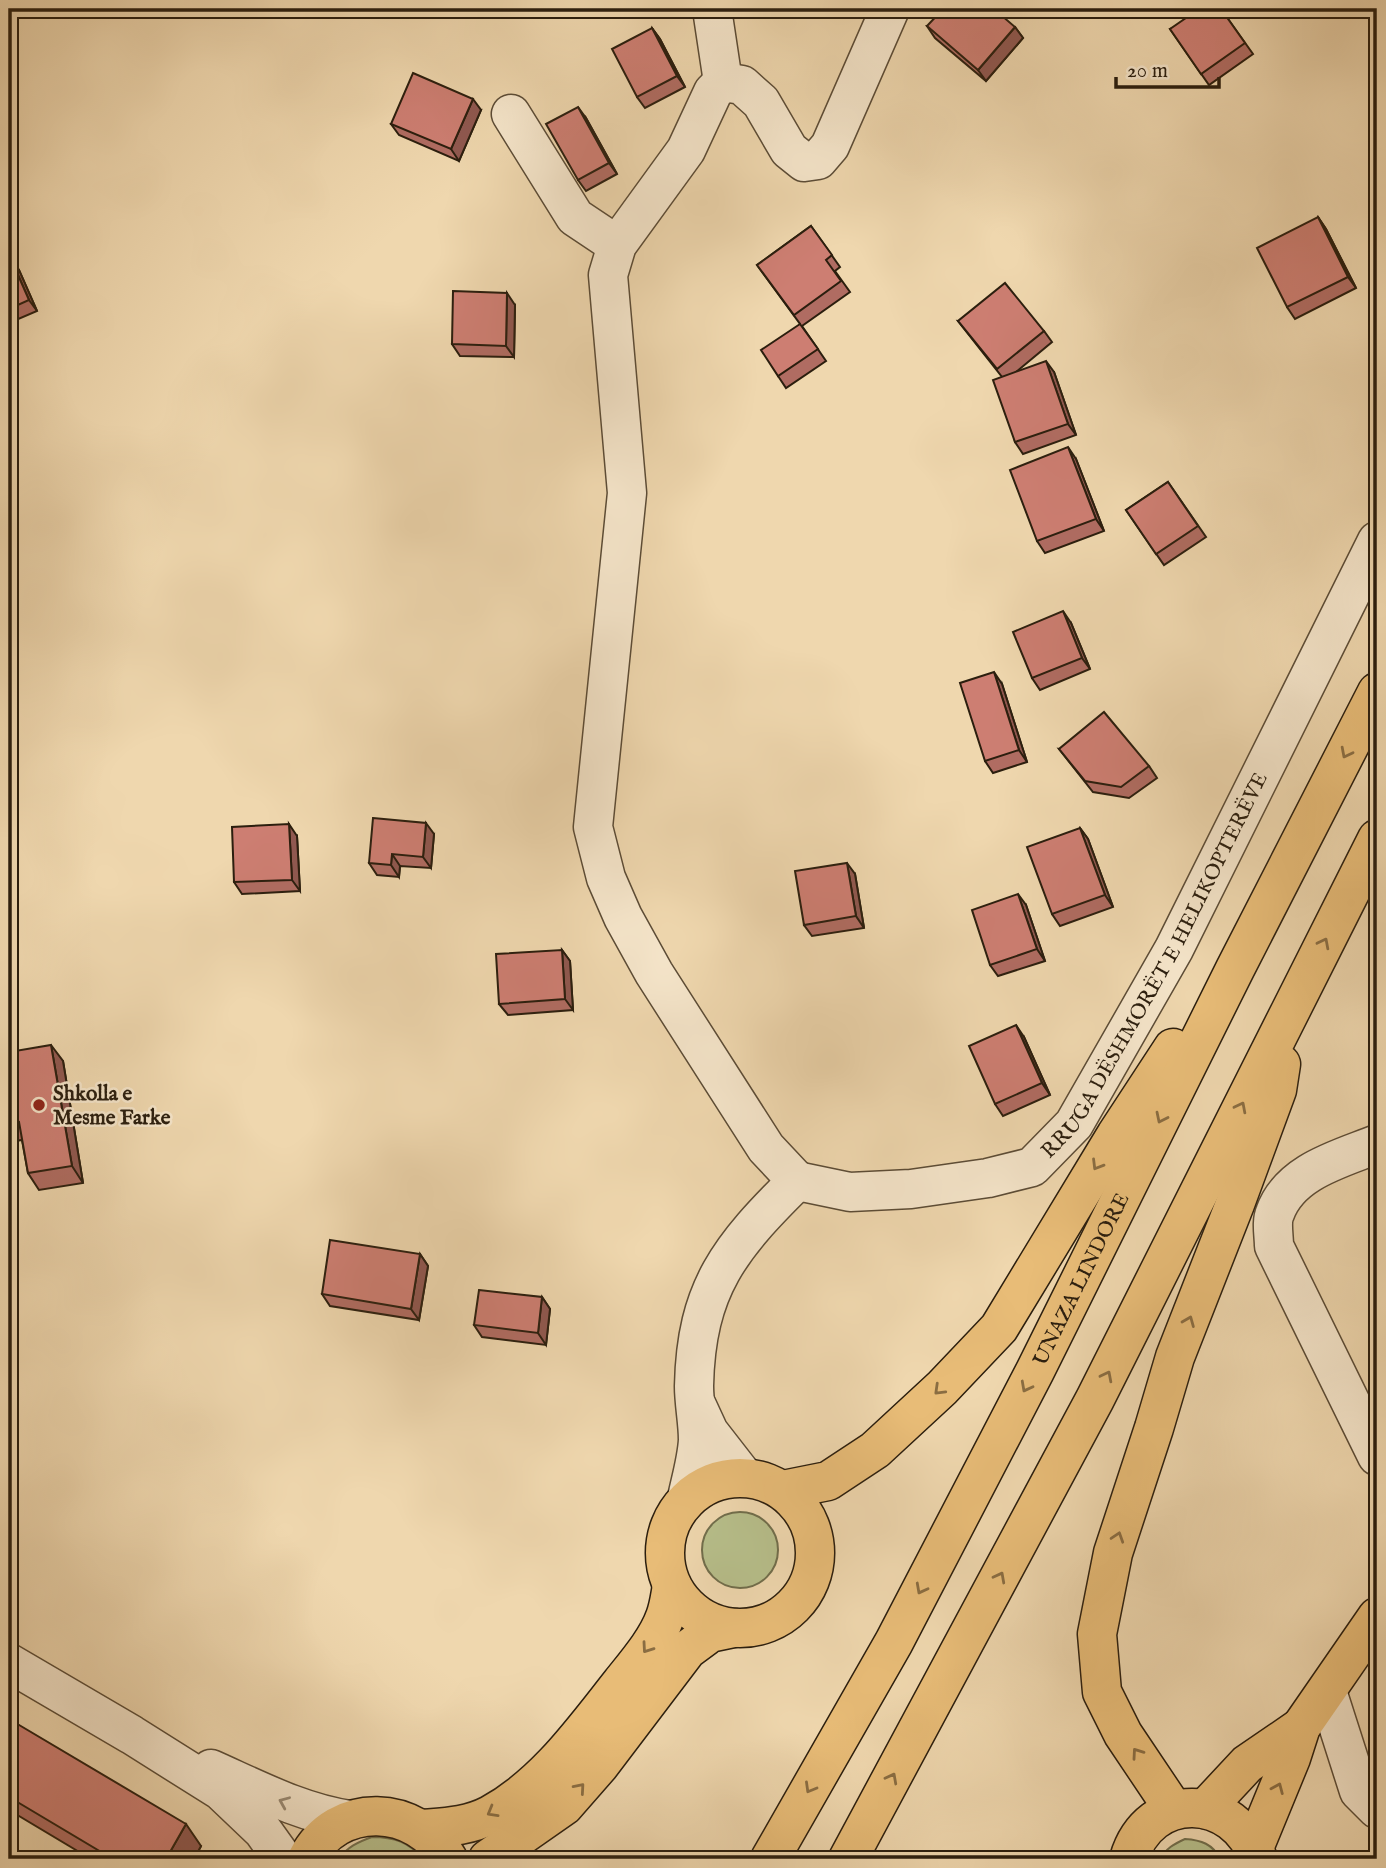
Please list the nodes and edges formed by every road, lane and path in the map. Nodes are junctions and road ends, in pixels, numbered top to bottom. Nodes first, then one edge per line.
1 (712, 9) edge
2 (890, 9) edge
3 (723, 82) junction
4 (511, 114) dead end
5 (617, 244) junction
6 (1377, 541) edge
7 (1377, 692) edge
8 (1377, 839) edge
9 (1235, 969) junction
10 (1293, 1004) junction
11 (1377, 1143) edge
12 (797, 1181) junction
13 (695, 1402) junction
14 (1377, 1457) edge
15 (744, 1477) junction
16 (783, 1490) junction
17 (687, 1498) junction
18 (672, 1586) junction
19 (1377, 1617) edge
20 (734, 1628) junction
21 (9, 1662) edge
22 (1327, 1690) junction
23 (1301, 1727) junction
24 (132, 1735) junction
25 (1377, 1809) edge
26 (1190, 1810) junction
27 (350, 1820) junction
28 (423, 1829) junction
29 (1256, 1853) edge
30 (283, 1859) edge
31 (307, 1859) edge
32 (448, 1859) edge
33 (488, 1859) edge
34 (770, 1859) edge
35 (848, 1859) edge
36 (1129, 1859) edge

1 - 3 street
2 - 3 street
3 - 5 street
4 - 5 street
5 - 12 street
6 - 12 street, RRUGA DËSHMORËT E HELIKOPTERËVE
7 -> 9 main road, UNAZA LINDORE
10 -> 8 main road
9 -> 16 main road
9 -> 34 main road, UNAZA LINDORE
26 -> 10 main road
35 -> 10 main road
11 - 14 street
12 - 13 street
13 - 15 street
13 - 17 street
15 - 16 main road
15 - 17 main road
16 - 20 main road
17 - 18 main road
18 - 20 main road
18 -> 28 main road
19 - 22 main road
33 -> 20 main road
21 - 24 street
22 - 23 main road
22 - 25 street
23 - 26 main road
29 -> 23 main road
27 -> 24 street
24 - 30 street
26 - 29 main road
26 - 36 main road
27 - 28 main road
27 - 31 main road
28 - 32 main road

